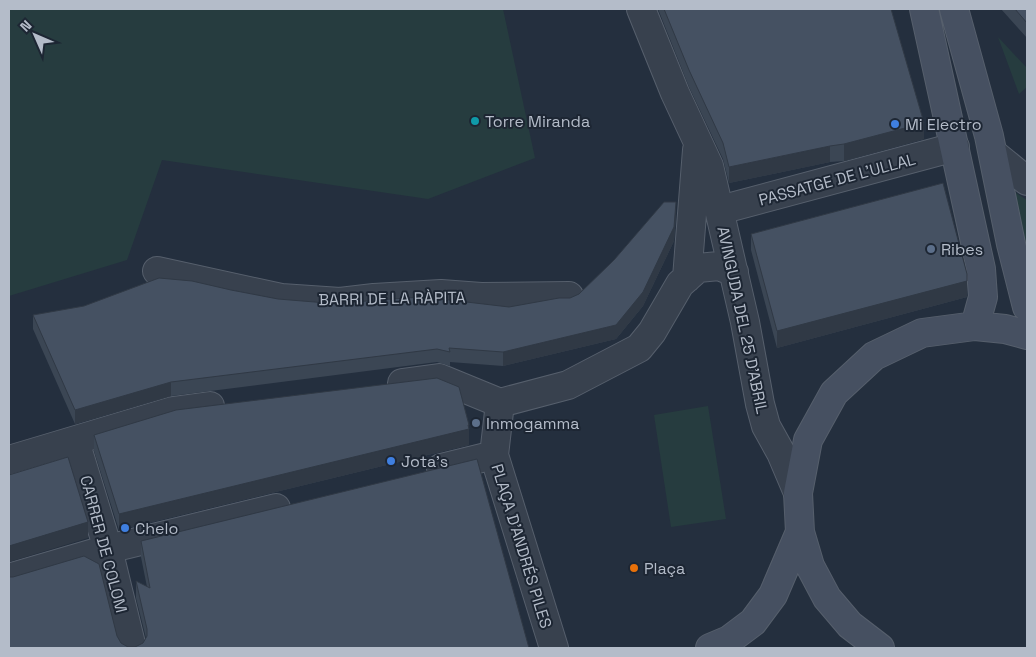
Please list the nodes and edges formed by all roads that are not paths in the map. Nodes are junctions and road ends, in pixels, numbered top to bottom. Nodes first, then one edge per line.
1 (641, 9) edge
2 (924, 9) edge
3 (954, 9) edge
4 (698, 144) junction
5 (955, 147) junction
6 (994, 154) junction
7 (1027, 182) edge
8 (720, 210) junction
9 (157, 272) dead end
10 (734, 272) junction
11 (687, 278) junction
12 (569, 296) edge
13 (1027, 307) edge
14 (975, 326) junction
15 (1027, 335) edge
16 (380, 386) edge
17 (500, 403) junction
18 (232, 404) edge
19 (75, 441) junction
20 (494, 455) junction
21 (9, 460) edge
22 (417, 474) edge
23 (798, 493) junction
24 (301, 502) edge
25 (800, 532) junction
26 (108, 549) junction
27 (9, 578) edge
28 (132, 648) edge
29 (554, 648) edge
30 (710, 648) edge
31 (880, 648) edge

1 - 4 street, AVINGUDA DEL 25 D'ABRIL
2 - 5 street
3 - 6 street
4 - 8 street, AVINGUDA DEL 25 D'ABRIL
4 - 11 street, AVINGUDA DEL 25 D'ABRIL
5 - 8 street, PASSATGE DE L'ULLAL
5 - 14 street
6 - 7 street
6 - 13 street
8 - 10 street, AVINGUDA DEL 25 D'ABRIL
9 - 12 street, BARRI DE LA RÀPITA
10 - 11 street
10 - 23 street, AVINGUDA DEL 25 D'ABRIL
11 - 17 street
14 - 15 street
14 - 23 street
16 - 17 street
17 - 20 street, PLAÇA D'ANDRÉS PILES
18 - 19 street
19 - 21 street
19 - 26 street, CARRER DE COLOM
20 - 22 street
20 - 29 street, PLAÇA D'ANDRÉS PILES
23 - 25 street
24 - 26 street
25 - 30 street
25 - 31 street
26 - 27 street
26 - 28 street, CARRER DE COLOM

